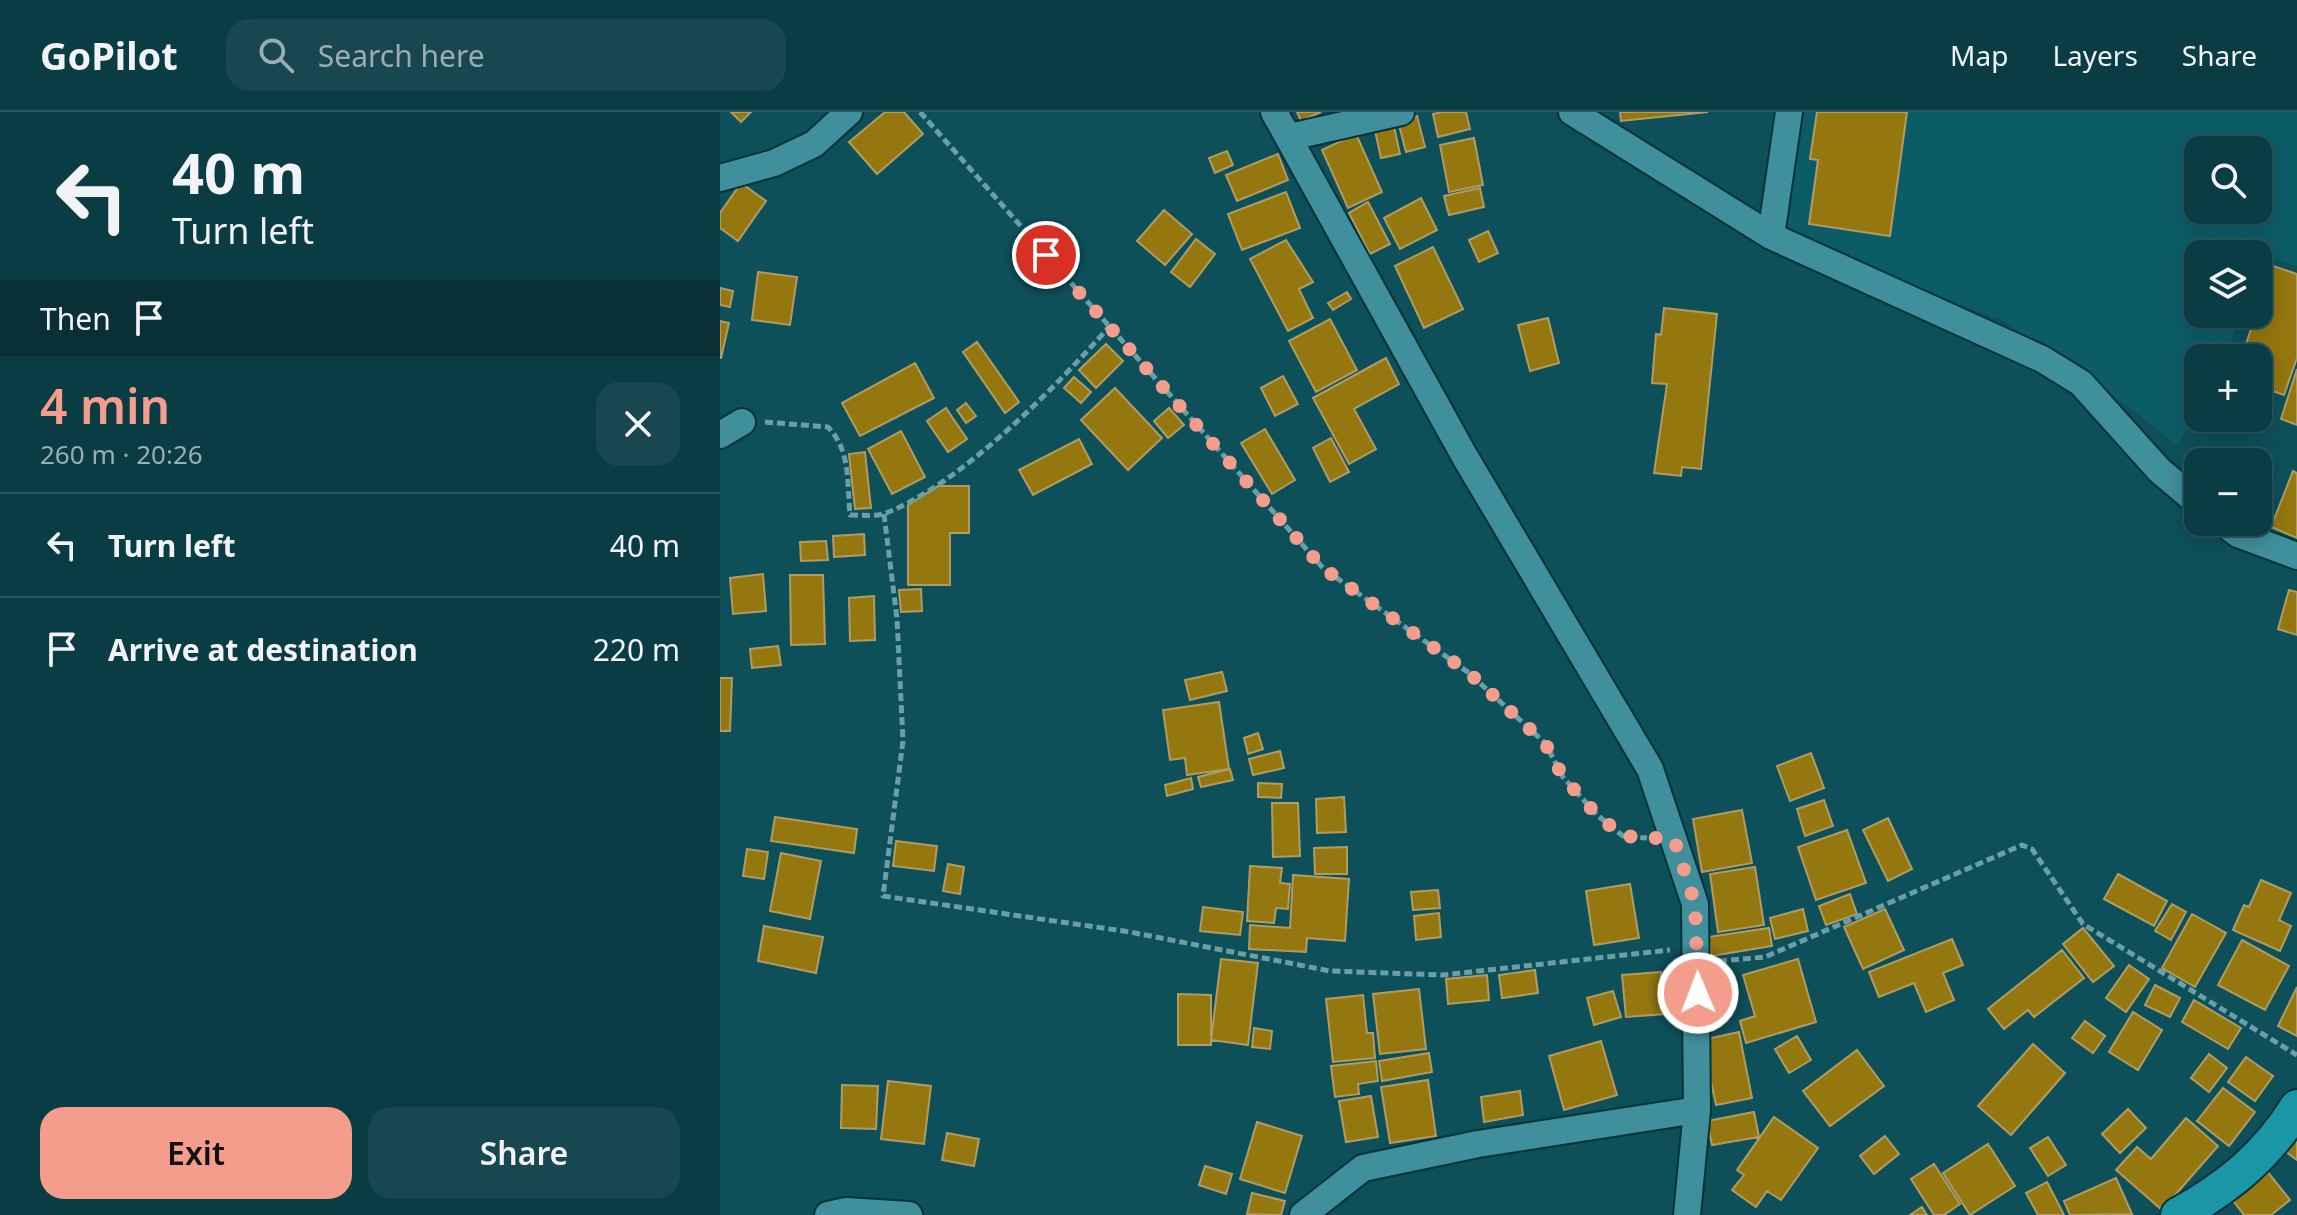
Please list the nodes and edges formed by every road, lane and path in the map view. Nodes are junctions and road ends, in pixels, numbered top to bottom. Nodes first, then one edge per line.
1 (849, 112) edge
2 (920, 112) edge
3 (1274, 112) edge
4 (1401, 112) edge
5 (1572, 112) edge
6 (1789, 112) edge
7 (1290, 137) junction
8 (720, 178) edge
9 (1771, 236) junction
10 (1109, 327) junction
11 (727, 425) edge
12 (2184, 491) edge
13 (884, 514) junction
14 (2243, 536) edge
15 (2297, 556) edge
16 (1674, 839) junction
17 (1697, 955) junction
18 (2297, 1055) edge
19 (2297, 1107) edge
20 (1697, 1110) junction
21 (828, 1215) edge
22 (909, 1215) edge
23 (1303, 1215) edge
24 (1687, 1215) edge
25 (2178, 1215) edge

1 - 8 street
2 - 10 path
3 - 7 street
4 - 7 street
5 - 9 street
6 - 9 street
7 - 16 street
9 - 12 street
10 - 13 path
10 - 16 path
11 - 13 path
13 - 17 path
14 - 15 street
16 - 17 street
17 - 18 path
17 - 20 street
19 - 25 main road
20 - 23 street
20 - 24 street
21 - 22 street

